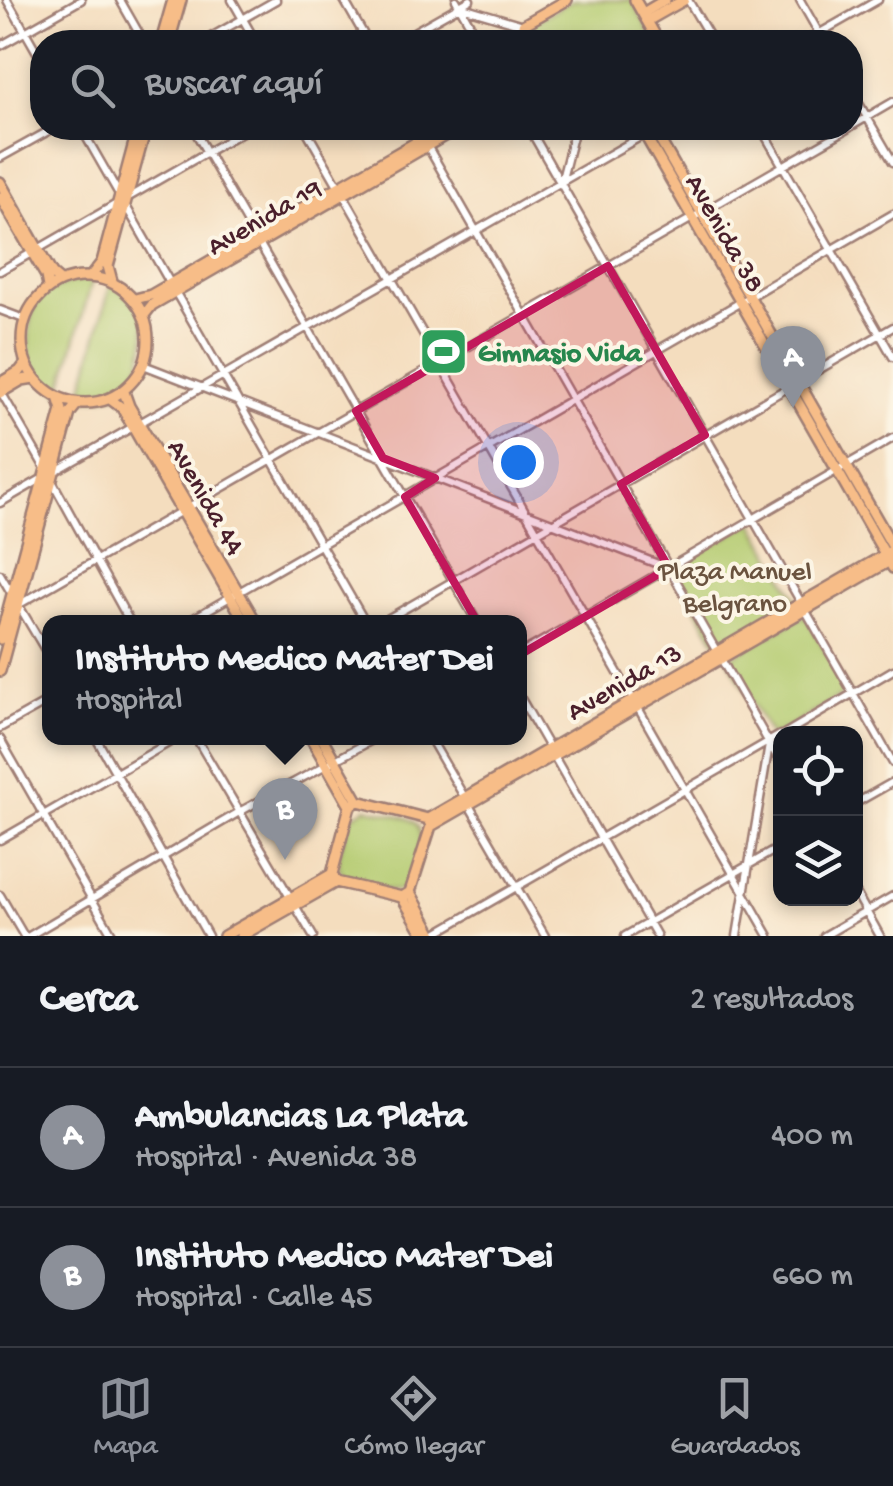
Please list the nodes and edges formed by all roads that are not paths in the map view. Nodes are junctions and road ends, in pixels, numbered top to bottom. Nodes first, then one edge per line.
1 (7, 0) edge
2 (82, 0) edge
3 (120, 0) edge
4 (173, 0) edge
5 (180, 0) edge
6 (232, 0) edge
7 (276, 0) edge
8 (344, 0) edge
9 (470, 0) edge
10 (566, 0) edge
11 (635, 0) edge
12 (666, 0) edge
13 (686, 0) edge
14 (800, 0) edge
15 (878, 0) edge
16 (458, 3) edge
17 (645, 17) junction
18 (243, 19) junction
19 (524, 25) junction
20 (137, 30) edge
21 (164, 30) edge
22 (172, 30) edge
23 (223, 30) edge
24 (249, 30) edge
25 (361, 30) edge
26 (415, 30) edge
27 (473, 30) edge
28 (527, 30) edge
29 (652, 30) edge
30 (705, 30) edge
31 (817, 30) edge
32 (826, 30) edge
33 (26, 32) junction
34 (30, 39) edge
35 (0, 46) edge
36 (893, 102) edge
37 (863, 110) edge
38 (867, 117) junction
39 (863, 119) edge
40 (32, 140) edge
41 (88, 140) edge
42 (135, 140) edge
43 (142, 140) edge
44 (200, 140) edge
45 (228, 140) edge
46 (312, 140) edge
47 (427, 140) edge
48 (430, 140) edge
49 (536, 140) edge
50 (572, 140) edge
51 (632, 140) edge
52 (656, 140) edge
53 (769, 140) edge
54 (828, 140) edge
55 (425, 142) junction
56 (207, 152) junction
57 (0, 158) edge
58 (893, 162) edge
59 (783, 166) junction
60 (0, 182) edge
61 (560, 183) junction
62 (341, 190) junction
63 (0, 196) edge
64 (122, 200) junction
65 (893, 214) edge
66 (696, 215) junction
67 (476, 231) junction
68 (257, 239) junction
69 (832, 250) junction
70 (35, 251) junction
71 (608, 266) junction
72 (0, 271) edge
73 (91, 276) junction
74 (392, 279) junction
75 (60, 280) junction
76 (112, 281) junction
77 (48, 287) junction
78 (173, 288) junction
79 (135, 298) junction
80 (745, 300) junction
81 (0, 310) edge
82 (145, 314) junction
83 (524, 315) junction
84 (24, 319) junction
85 (893, 327) edge
86 (308, 328) junction
87 (880, 334) junction
88 (657, 351) junction
89 (893, 357) edge
90 (26, 363) junction
91 (440, 363) junction
92 (146, 366) junction
93 (224, 376) junction
94 (34, 378) junction
95 (793, 385) junction
96 (203, 388) junction
97 (0, 390) edge
98 (124, 392) junction
99 (58, 397) junction
100 (110, 399) junction
101 (572, 400) junction
102 (78, 403) junction
103 (239, 403) junction
104 (356, 412) junction
105 (136, 425) junction
106 (320, 432) junction
107 (706, 436) junction
108 (893, 438) edge
109 (489, 448) junction
110 (383, 458) junction
111 (272, 460) junction
112 (842, 468) junction
113 (49, 475) junction
114 (435, 478) junction
115 (621, 484) junction
116 (405, 497) junction
117 (0, 503) edge
118 (186, 509) junction
119 (527, 513) junction
120 (753, 519) junction
121 (553, 524) junction
122 (538, 532) junction
123 (320, 546) junction
124 (891, 556) edge
125 (95, 562) junction
126 (669, 568) junction
127 (0, 574) edge
128 (454, 581) junction
129 (12, 595) junction
130 (235, 595) junction
131 (18, 605) junction
132 (803, 606) junction
133 (4, 614) edge
134 (126, 615) edge
135 (199, 615) edge
136 (242, 615) edge
137 (251, 615) edge
138 (360, 615) edge
139 (394, 615) edge
140 (473, 615) edge
141 (586, 616) junction
142 (0, 639) edge
143 (42, 645) edge
144 (527, 650) edge
145 (719, 655) junction
146 (893, 670) edge
147 (0, 671) edge
148 (853, 693) junction
149 (636, 703) junction
150 (42, 704) edge
151 (527, 709) edge
152 (796, 726) edge
153 (0, 728) edge
154 (0, 739) edge
155 (773, 740) edge
156 (769, 742) junction
157 (100, 745) edge
158 (164, 745) edge
159 (200, 745) edge
160 (316, 745) edge
161 (324, 745) edge
162 (364, 745) edge
163 (434, 745) edge
164 (773, 749) edge
165 (552, 752) junction
166 (893, 762) edge
167 (331, 764) junction
168 (116, 772) junction
169 (893, 782) edge
170 (686, 790) junction
171 (863, 800) edge
172 (467, 801) junction
173 (354, 804) junction
174 (242, 811) junction
175 (44, 815) junction
176 (430, 822) junction
177 (601, 839) junction
178 (0, 840) edge
179 (773, 851) edge
180 (162, 859) junction
181 (749, 865) junction
182 (734, 874) junction
183 (334, 878) junction
184 (517, 887) junction
185 (744, 893) junction
186 (406, 894) junction
187 (0, 895) edge
188 (893, 896) edge
189 (93, 900) junction
190 (294, 901) junction
191 (863, 906) edge
192 (866, 912) junction
193 (649, 922) junction
194 (26, 936) edge
195 (114, 936) edge
196 (208, 936) edge
197 (224, 936) edge
198 (241, 936) edge
199 (314, 936) edge
200 (431, 936) edge
201 (545, 936) edge
202 (626, 936) edge
203 (657, 936) edge
204 (737, 936) edge
205 (769, 936) edge
206 (824, 936) edge
207 (880, 936) edge

1 - 33 street
2 - 33 street
3 - 20 street
4 - 21 main road
5 - 22 main road
6 - 18 street
7 - 18 street
8 - 25 street
9 - 16 street
10 - 19 main road
11 - 17 main road
12 - 17 main road
13 - 17 main road
13 - 30 street
14 - 31 street
15 - 32 street
16 - 19 street
16 - 26 street
16 - 27 street
17 - 29 main road
18 - 23 street
18 - 24 street
19 - 28 main road
33 - 34 street
33 - 35 street
36 - 38 street
37 - 38 street
38 - 39 street
38 - 58 street
40 - 57 street
41 - 64 street
42 - 64 main road
43 - 64 main road
44 - 56 street
45 - 56 street
46 - 62 street
47 - 55 main road, Avenida 19
48 - 55 main road, Avenida 19
49 - 61 street
50 - 61 street
51 - 61 street
52 - 66 main road, Avenida 38
53 - 59 street
54 - 59 street
55 - 62 main road, Avenida 19
55 - 67 street
56 - 64 street
56 - 68 street
59 - 66 street
59 - 69 street
60 - 70 main road
61 - 67 street
61 - 71 street
62 - 68 main road, Avenida 19
62 - 74 street
63 - 70 main road
64 - 70 street
64 - 73 main road
64 - 76 main road
64 - 78 street
65 - 69 street
66 - 71 street
66 - 80 main road, Avenida 38
67 - 74 street
67 - 83 street
68 - 78 main road, Avenida 19
68 - 86 street
69 - 80 street
69 - 87 street
70 - 72 street
70 - 75 main road
70 - 77 main road
71 - 83 street
71 - 88 street
73 - 75 main road
73 - 76 main road
74 - 86 street
74 - 91 street
75 - 77 main road
76 - 79 main road
77 - 84 main road
78 - 79 main road, Avenida 19
78 - 82 main road, Avenida 19
78 - 93 street
79 - 82 main road
80 - 88 street
80 - 95 main road, Avenida 38
81 - 84 street
82 - 92 main road
83 - 91 street
83 - 101 street
84 - 90 main road
85 - 87 street
86 - 93 street
86 - 104 street
87 - 89 street
87 - 95 street
88 - 101 street
88 - 107 street
90 - 94 main road
90 - 97 main road
91 - 104 street
91 - 109 street
92 - 96 street
92 - 98 main road
93 - 96 street
93 - 103 street
94 - 97 main road
94 - 99 main road
95 - 107 street
95 - 112 main road, Avenida 38
96 - 103 street
96 - 105 street
97 - 113 street
98 - 100 main road
98 - 105 main road, Avenida 44
99 - 102 main road
99 - 113 main road
100 - 102 main road
100 - 105 main road, Avenida 44
101 - 109 street
101 - 115 street
102 - 113 main road
103 - 106 street
103 - 111 street
104 - 106 street
104 - 110 street
105 - 113 street
105 - 118 main road, Avenida 44
106 - 110 street
106 - 111 street
107 - 115 street
107 - 120 street
108 - 112 street
109 - 114 street
109 - 119 street
110 - 114 street
110 - 116 street
111 - 118 street
111 - 123 street
112 - 120 street
112 - 124 main road, Avenida 38
113 - 117 street
113 - 125 street
113 - 129 main road
113 - 131 main road
114 - 116 street
114 - 119 street
115 - 121 street
115 - 126 street
116 - 123 street
116 - 128 street
118 - 125 street
118 - 130 main road, Avenida 44
119 - 121 street
119 - 122 street
120 - 126 street
120 - 132 street
121 - 122 street
121 - 126 street
122 - 128 street
122 - 141 street
123 - 130 street
123 - 138 street
124 - 132 main road, Avenida 13
125 - 131 street
125 - 134 street
126 - 141 street
126 - 145 street
127 - 129 street
128 - 139 street
128 - 140 street
129 - 131 street
129 - 133 main road
130 - 135 street
130 - 136 main road, Avenida 44
130 - 137 main road, Avenida 44
131 - 133 street
131 - 143 street
131 - 147 main road
132 - 145 main road, Avenida 13
132 - 148 street
133 - 142 main road
141 - 144 street
141 - 149 street
145 - 149 main road, Avenida 13
145 - 156 street
146 - 148 street
148 - 152 street
148 - 166 street
149 - 165 main road, Avenida 13
149 - 170 street
150 - 153 street
151 - 165 street
154 - 175 street
155 - 156 street
156 - 164 street
156 - 170 street
156 - 181 street
157 - 168 street
158 - 168 street
159 - 174 street
160 - 167 main road
161 - 167 main road
162 - 167 street
163 - 172 street
165 - 172 main road, Avenida 13
165 - 177 street
167 - 173 main road
167 - 174 street
168 - 175 street
168 - 180 street
169 - 171 street
170 - 177 street
170 - 182 street
172 - 176 main road, Avenida 13
172 - 184 street
173 - 176 main road
173 - 183 main road
174 - 180 street
174 - 190 street
175 - 178 street
175 - 189 street
176 - 186 main road
177 - 184 street
177 - 193 street
179 - 181 street
180 - 189 street
180 - 196 street
181 - 182 street
181 - 185 street
182 - 185 street
182 - 193 street
183 - 186 main road
183 - 190 main road
184 - 200 street
184 - 201 street
185 - 204 street
185 - 205 street
186 - 200 main road
187 - 194 street
188 - 192 street
189 - 194 street
189 - 195 street
190 - 197 main road
190 - 198 main road
190 - 199 street
191 - 192 street
192 - 206 street
192 - 207 street
193 - 202 street
193 - 203 street

